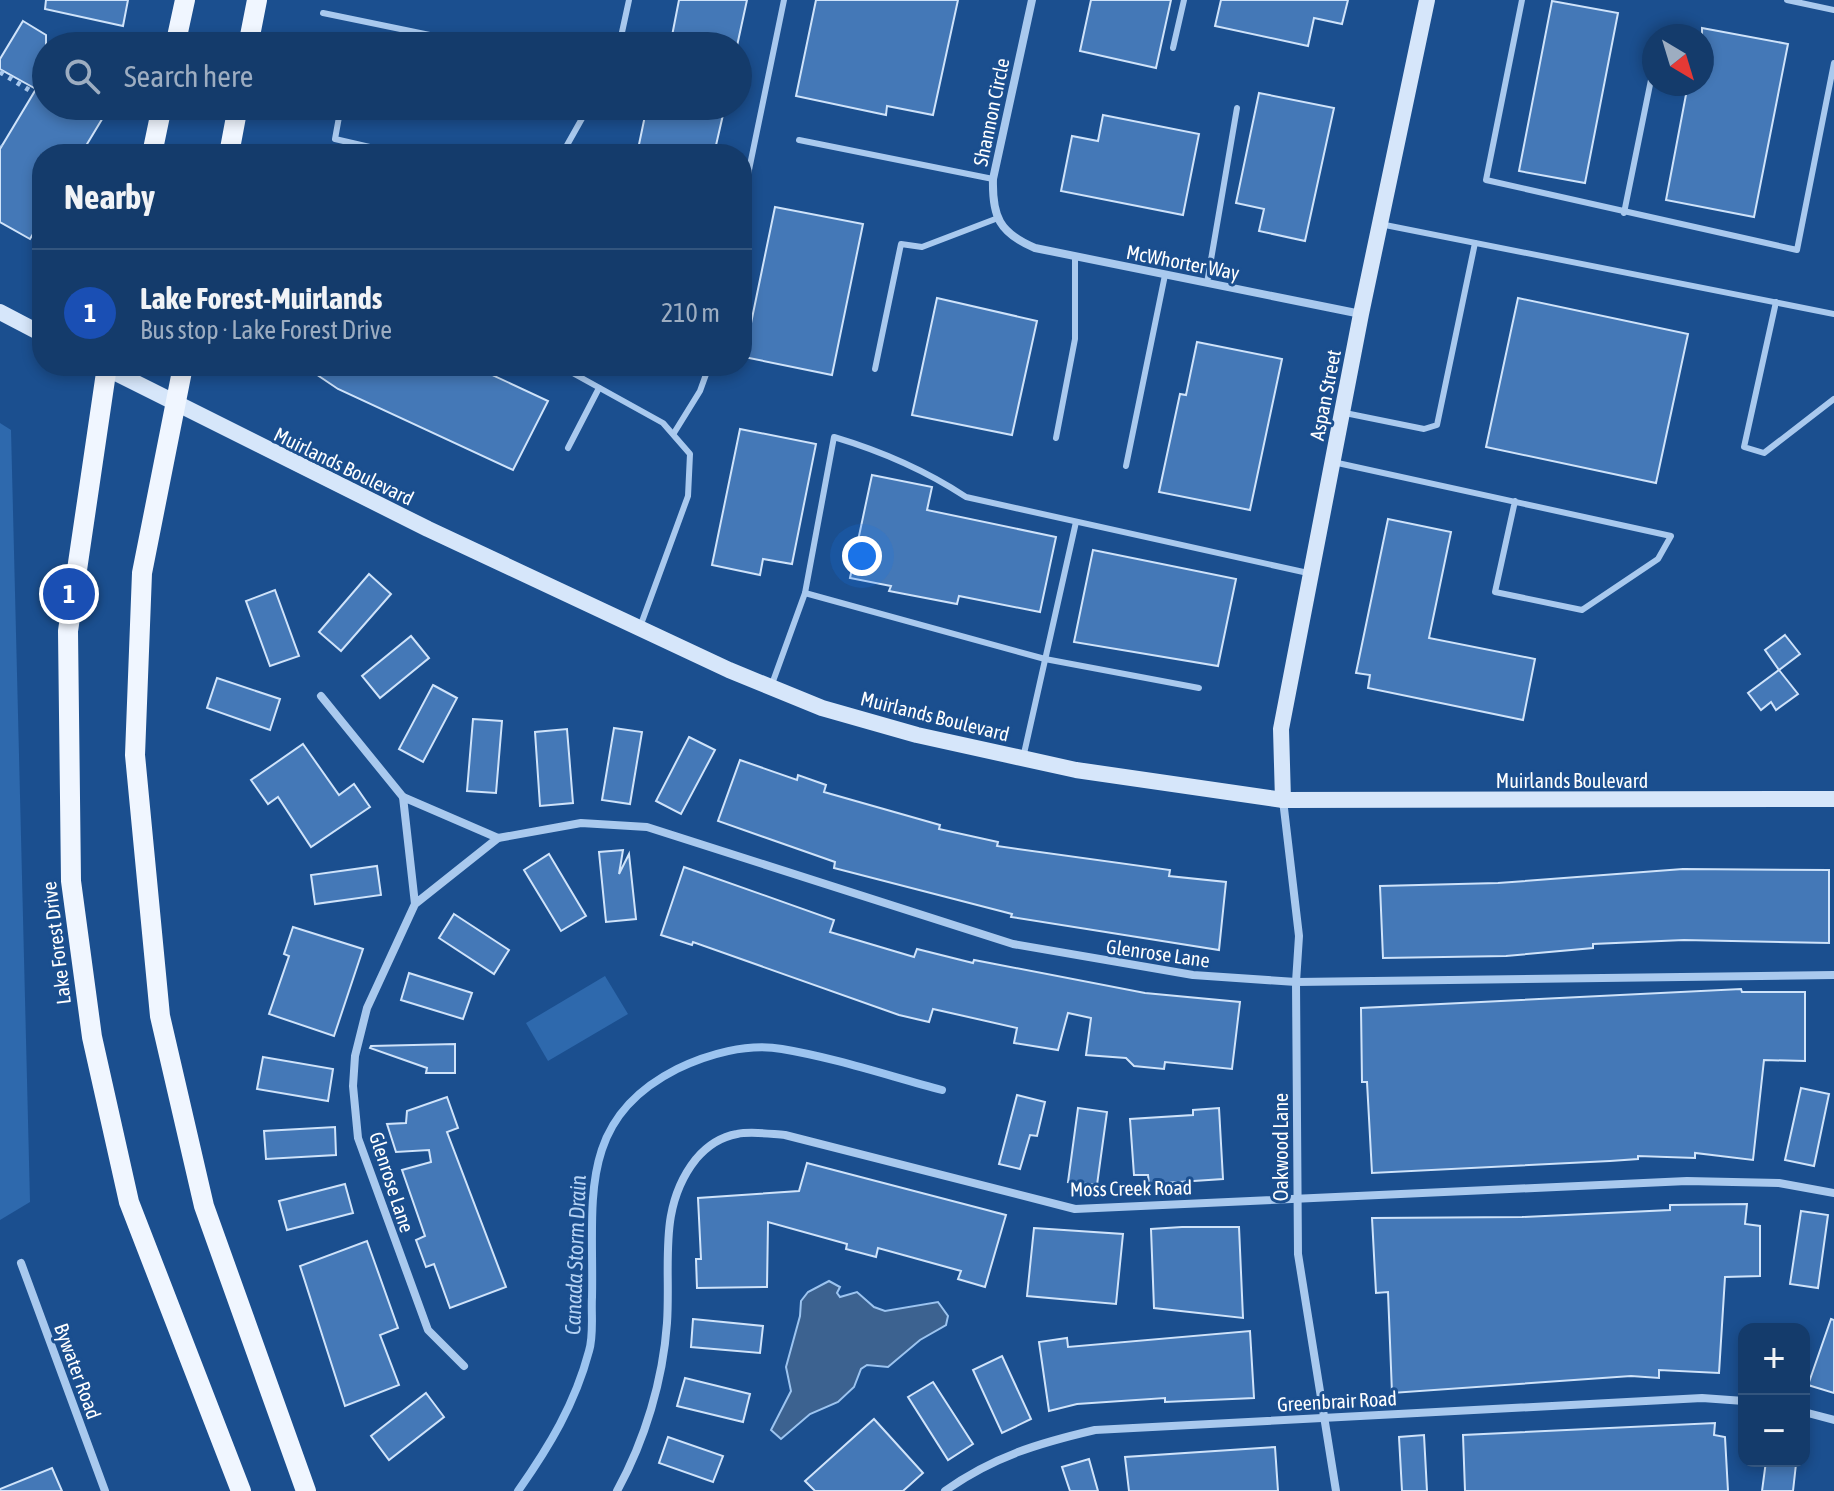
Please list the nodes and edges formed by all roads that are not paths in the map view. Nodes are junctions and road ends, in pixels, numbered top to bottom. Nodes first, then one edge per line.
1 (185, 0) edge
2 (257, 0) edge
3 (629, 0) edge
4 (784, 0) edge
5 (1032, 0) edge
6 (1184, 0) edge
7 (1427, 0) edge
8 (1522, 0) edge
9 (1787, 0) edge
10 (1834, 10) edge
11 (323, 13) dead end
12 (178, 32) edge
13 (251, 32) edge
14 (415, 32) edge
15 (622, 32) edge
16 (1173, 48) dead end
17 (1834, 63) edge
18 (1648, 96) edge
19 (1237, 108) dead end
20 (159, 120) edge
21 (235, 120) edge
22 (338, 120) edge
23 (581, 120) edge
24 (799, 140) dead end
25 (154, 144) edge
26 (231, 144) edge
27 (357, 144) edge
28 (568, 144) edge
29 (752, 155) edge
30 (993, 179) junction
31 (1624, 213) junction
32 (998, 218) junction
33 (1380, 224) junction
34 (1004, 228) joint
35 (1475, 243) junction
36 (1075, 257) junction
37 (1165, 275) junction
38 (1207, 283) junction
39 (1776, 302) junction
40 (0, 312) edge
41 (1361, 314) junction
42 (1834, 314) edge
43 (32, 329) edge
44 (875, 369) dead end
45 (104, 376) edge
46 (122, 376) edge
47 (181, 376) edge
48 (578, 376) edge
49 (705, 376) edge
50 (599, 388) junction
51 (1834, 399) edge
52 (175, 404) junction
53 (1343, 413) junction
54 (674, 433) junction
55 (1056, 438) dead end
56 (568, 448) dead end
57 (1333, 462) junction
58 (1126, 466) dead end
59 (1515, 501) junction
60 (1076, 522) junction
61 (1311, 574) junction
62 (805, 593) junction
63 (640, 627) junction
64 (1045, 659) junction
65 (771, 687) junction
66 (1199, 688) dead end
67 (321, 696) dead end
68 (1023, 758) junction
69 (403, 797) junction
70 (1834, 799) edge
71 (1283, 800) junction
72 (498, 838) junction
73 (415, 904) junction
74 (1834, 975) edge
75 (1296, 982) junction
76 (1834, 1193) edge
77 (1296, 1197) junction
78 (21, 1263) dead end
79 (464, 1366) dead end
80 (1738, 1401) edge
81 (1810, 1414) edge
82 (1324, 1418) junction
83 (1834, 1420) edge
84 (105, 1491) edge
85 (241, 1491) edge
86 (306, 1491) edge
87 (617, 1491) edge
88 (945, 1491) edge
89 (1336, 1491) edge

1 - 12 main road
2 - 13 main road
3 - 15 lane
4 - 29 lane
5 - 30 street, Shannon Circle
6 - 16 lane
7 - 33 main road, Aspan Street
8 - 31 lane
9 - 10 lane
11 - 14 lane
17 - 31 lane
18 - 31 lane
19 - 38 lane
20 - 25 main road
21 - 26 main road
22 - 27 lane
23 - 28 lane
24 - 30 lane
30 - 32 street, Shannon Circle
32 - 34 street, Shannon Circle
32 - 44 lane
33 - 35 lane
33 - 41 main road, Aspan Street
34 - 36 street, McWhorter Way
35 - 39 lane
35 - 53 lane
36 - 37 street, McWhorter Way
36 - 55 lane
37 - 38 street, McWhorter Way
37 - 58 lane
38 - 41 street, McWhorter Way
39 - 42 lane
39 - 51 lane
40 - 43 main road
41 - 53 main road, Aspan Street
45 - 85 main road, Lake Forest Drive
46 - 52 main road, Muirlands Boulevard
47 - 52 main road
48 - 50 lane
49 - 54 lane
50 - 54 lane
50 - 56 lane
52 - 63 main road, Muirlands Boulevard
52 - 86 main road
53 - 57 main road, Aspan Street
54 - 63 lane
57 - 59 lane
57 - 61 main road, Aspan Street
59 - 59 lane
60 - 61 lane
60 - 62 lane
60 - 64 lane
61 - 71 main road, Aspan Street
62 - 64 lane
62 - 65 lane
63 - 65 main road, Muirlands Boulevard
64 - 66 lane
64 - 68 lane
65 - 68 main road, Muirlands Boulevard
67 - 69 street
68 - 71 main road, Muirlands Boulevard
69 - 72 street
69 - 73 street
70 - 71 main road, Muirlands Boulevard
71 - 75 street, Oakwood Lane
72 - 73 street, Glenrose Lane
72 - 75 street, Glenrose Lane
73 - 79 street, Glenrose Lane
74 - 75 street, Glenrose Lane
75 - 77 street, Oakwood Lane
76 - 77 street, Moss Creek Road
77 - 82 street, Oakwood Lane
77 - 87 street, Moss Creek Road
78 - 84 street, Bywater Road
80 - 82 street, Greenbrair Road
81 - 83 street
82 - 88 street, Greenbrair Road
82 - 89 street, Oakwood Lane

